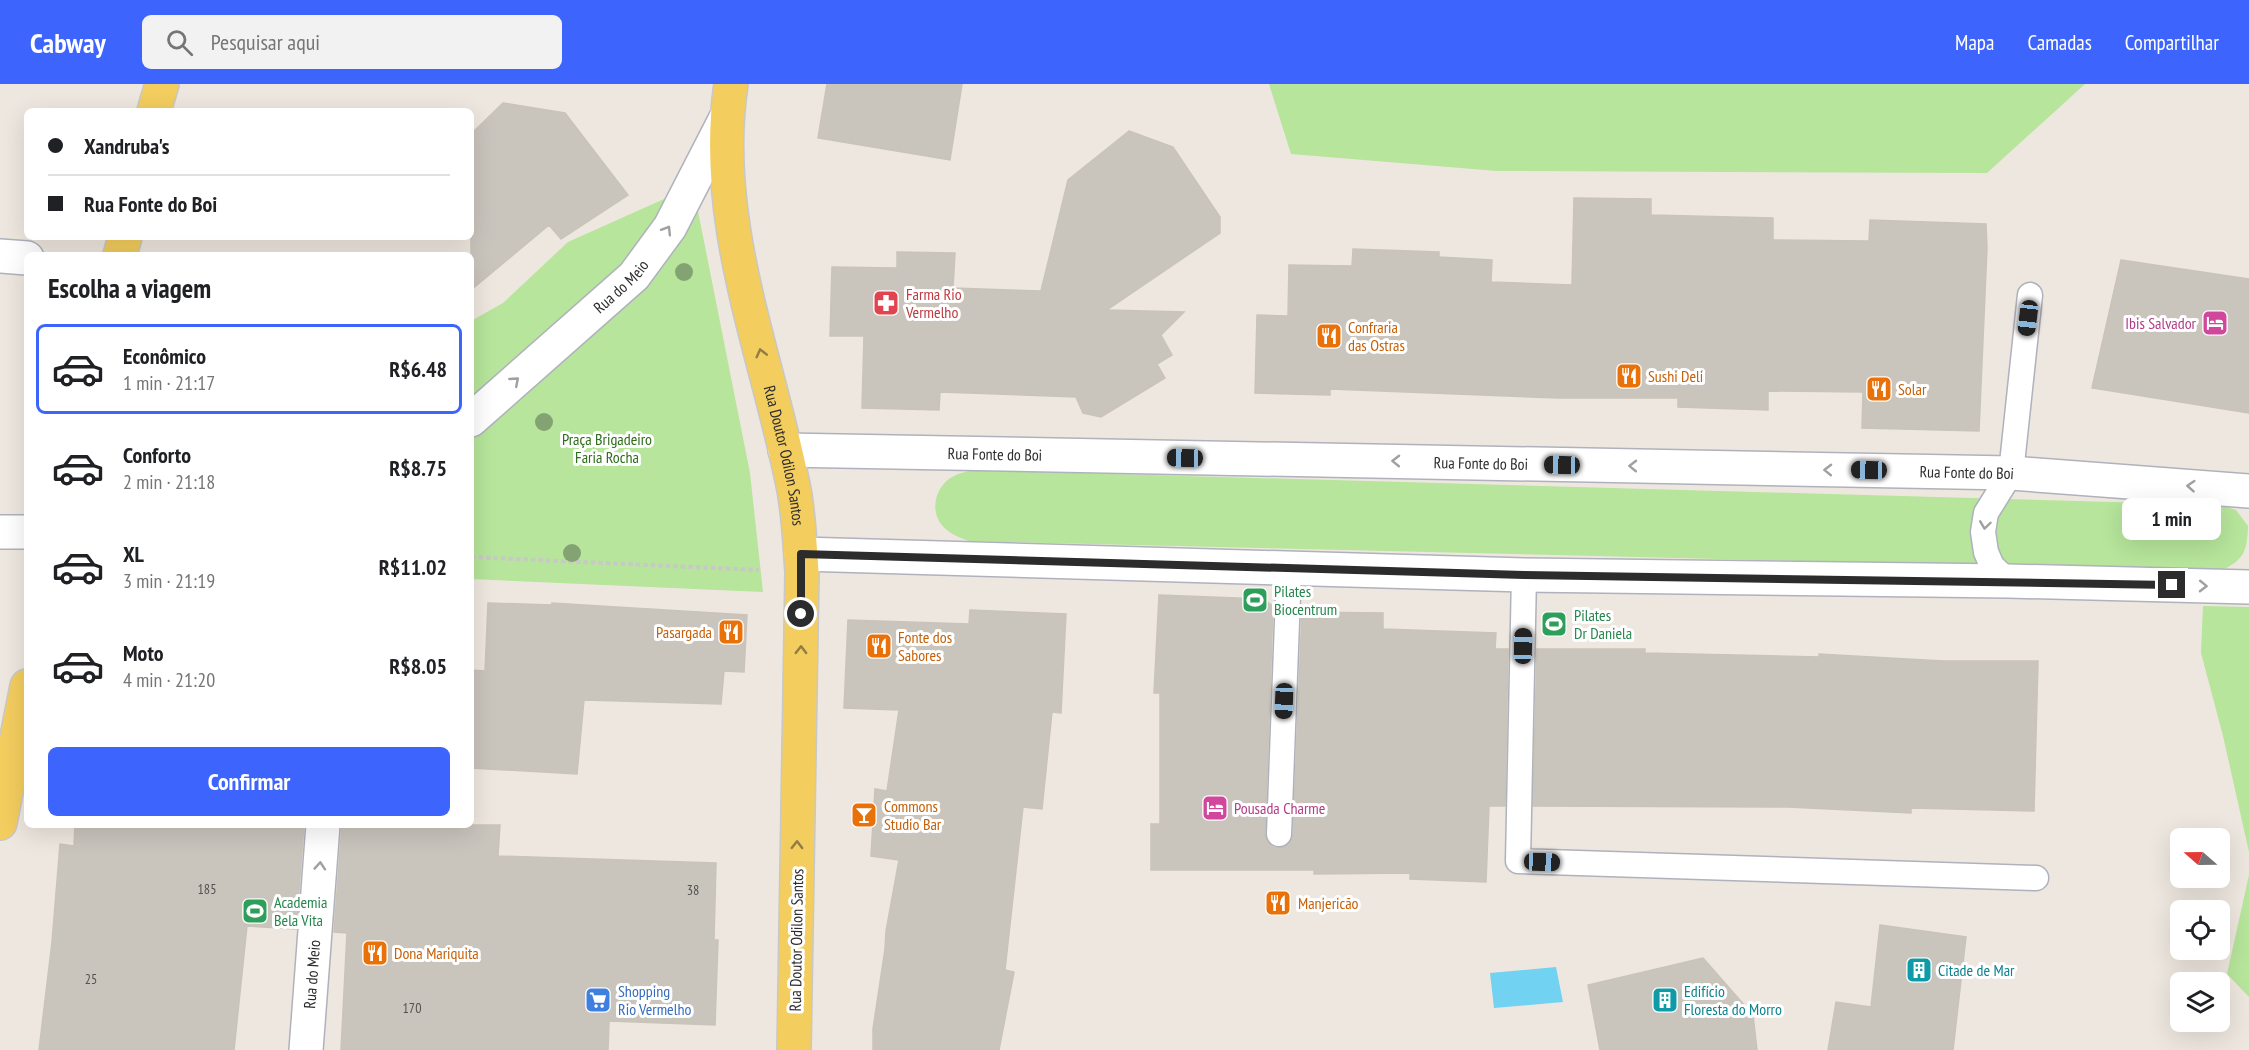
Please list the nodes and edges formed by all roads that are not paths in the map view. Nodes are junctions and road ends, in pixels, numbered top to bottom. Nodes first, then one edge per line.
1 (162, 84) edge
2 (731, 84) edge
3 (155, 108) edge
4 (726, 118) junction
5 (0, 256) edge
6 (24, 258) edge
7 (2030, 295) dead end
8 (474, 417) edge
9 (785, 450) junction
10 (2011, 473) junction
11 (2249, 491) edge
12 (0, 532) edge
13 (24, 532) edge
14 (801, 563) junction
15 (1289, 569) junction
16 (1524, 575) junction
17 (2008, 581) junction
18 (2249, 587) edge
19 (24, 701) edge
20 (0, 823) edge
21 (323, 828) edge
22 (1279, 834) dead end
23 (2036, 878) dead end
24 (306, 1050) edge
25 (794, 1050) edge

1 - 3 main road
2 - 4 main road, Rua Doutor Odilon Santos
8 -> 4 street, Rua do Meio
9 -> 4 main road, Rua Doutor Odilon Santos
5 - 6 street
7 - 10 lane
10 -> 9 street, Rua Fonte do Boi
9 - 14 main road, Rua Doutor Odilon Santos
11 -> 10 street, Rua Fonte do Boi
10 -> 17 lane
12 - 13 street
14 - 15 street
25 -> 14 main road, Rua Doutor Odilon Santos
15 - 16 street
15 - 22 lane
16 - 17 street
16 - 23 lane
17 -> 18 street
19 - 20 main road
24 -> 21 street, Rua do Meio

